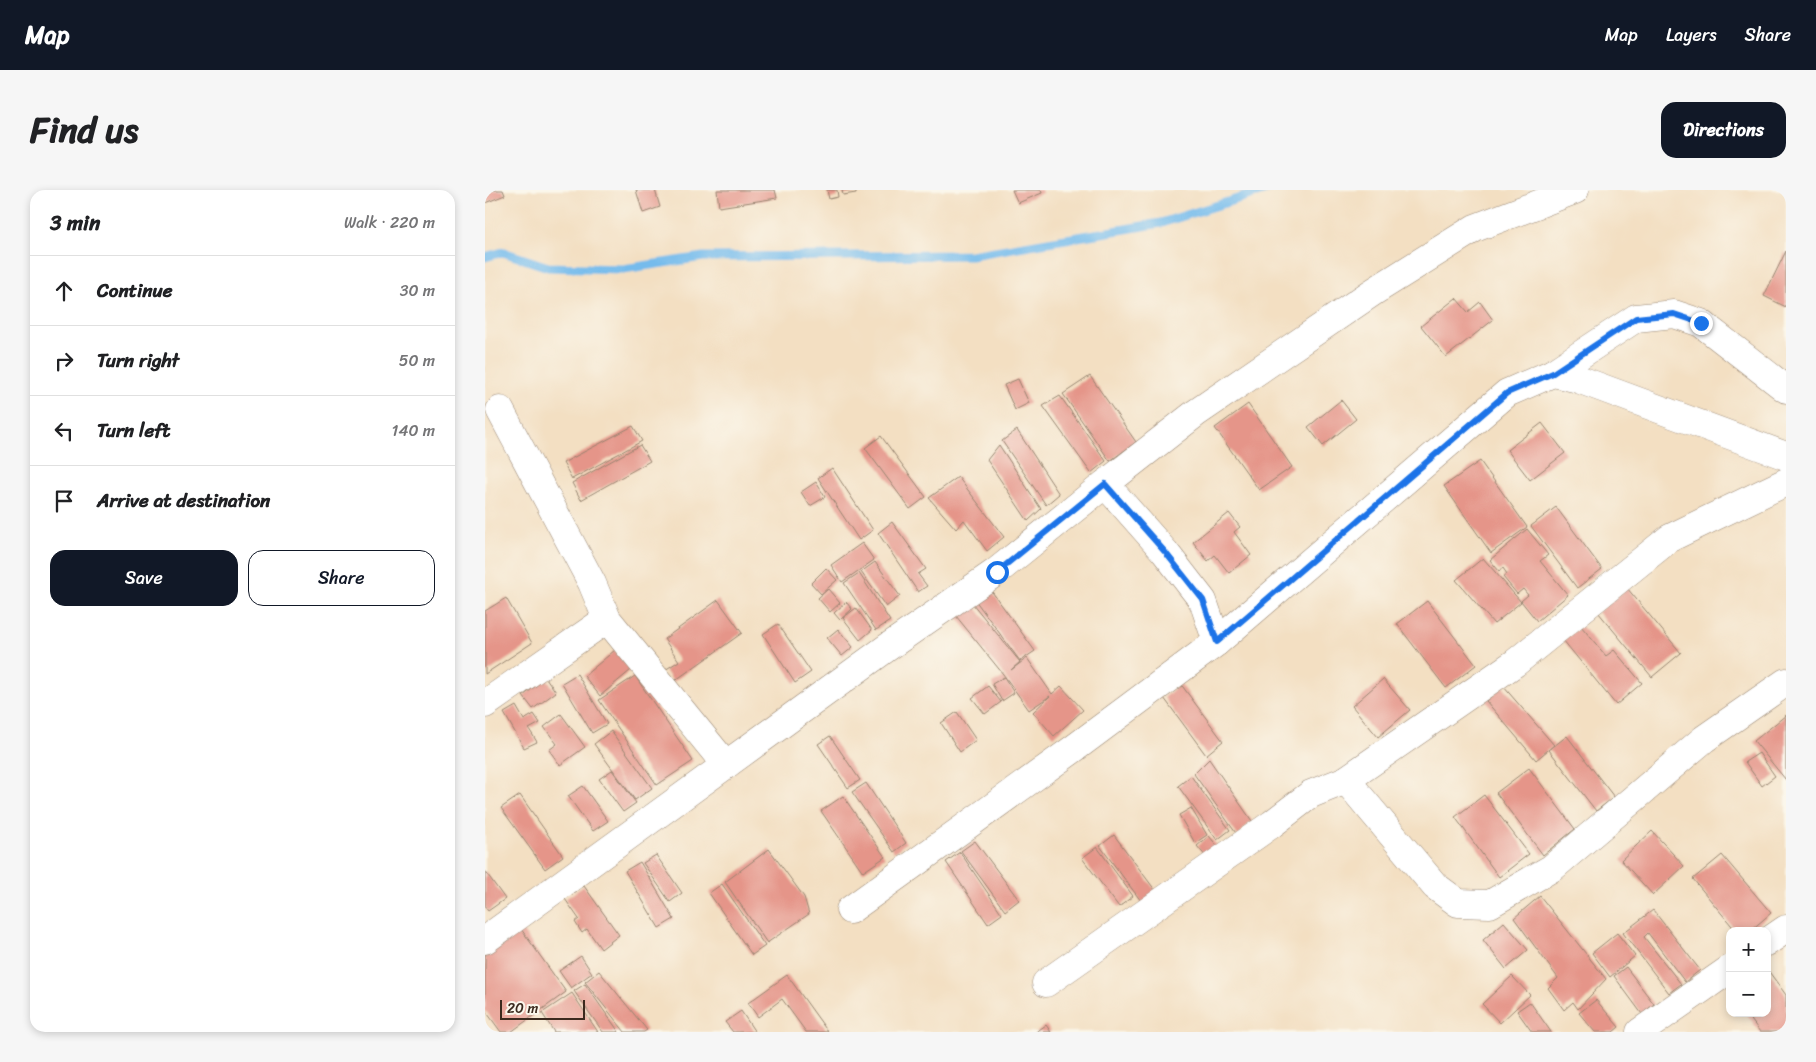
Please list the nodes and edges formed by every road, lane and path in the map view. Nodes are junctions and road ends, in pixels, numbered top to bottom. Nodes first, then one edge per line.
1 (1575, 190) edge
2 (1553, 373) junction
3 (1786, 389) edge
4 (500, 410) dead end
5 (1786, 456) edge
6 (1786, 482) edge
7 (1105, 484) junction
8 (607, 619) junction
9 (1217, 642) junction
10 (1786, 682) edge
11 (485, 704) edge
12 (726, 765) junction
13 (1347, 780) junction
14 (850, 910) dead end
15 (1786, 929) edge
16 (1771, 939) edge
17 (485, 940) edge
18 (1726, 972) edge
19 (1046, 983) dead end
20 (1640, 1032) edge

1 - 7 street
2 - 3 street
2 - 5 street
2 - 9 street
4 - 8 street
6 - 13 street
7 - 9 street
7 - 12 street
8 - 11 street
8 - 12 street
9 - 14 street
10 - 13 street
12 - 17 street
13 - 19 street
15 - 16 street
18 - 20 street

